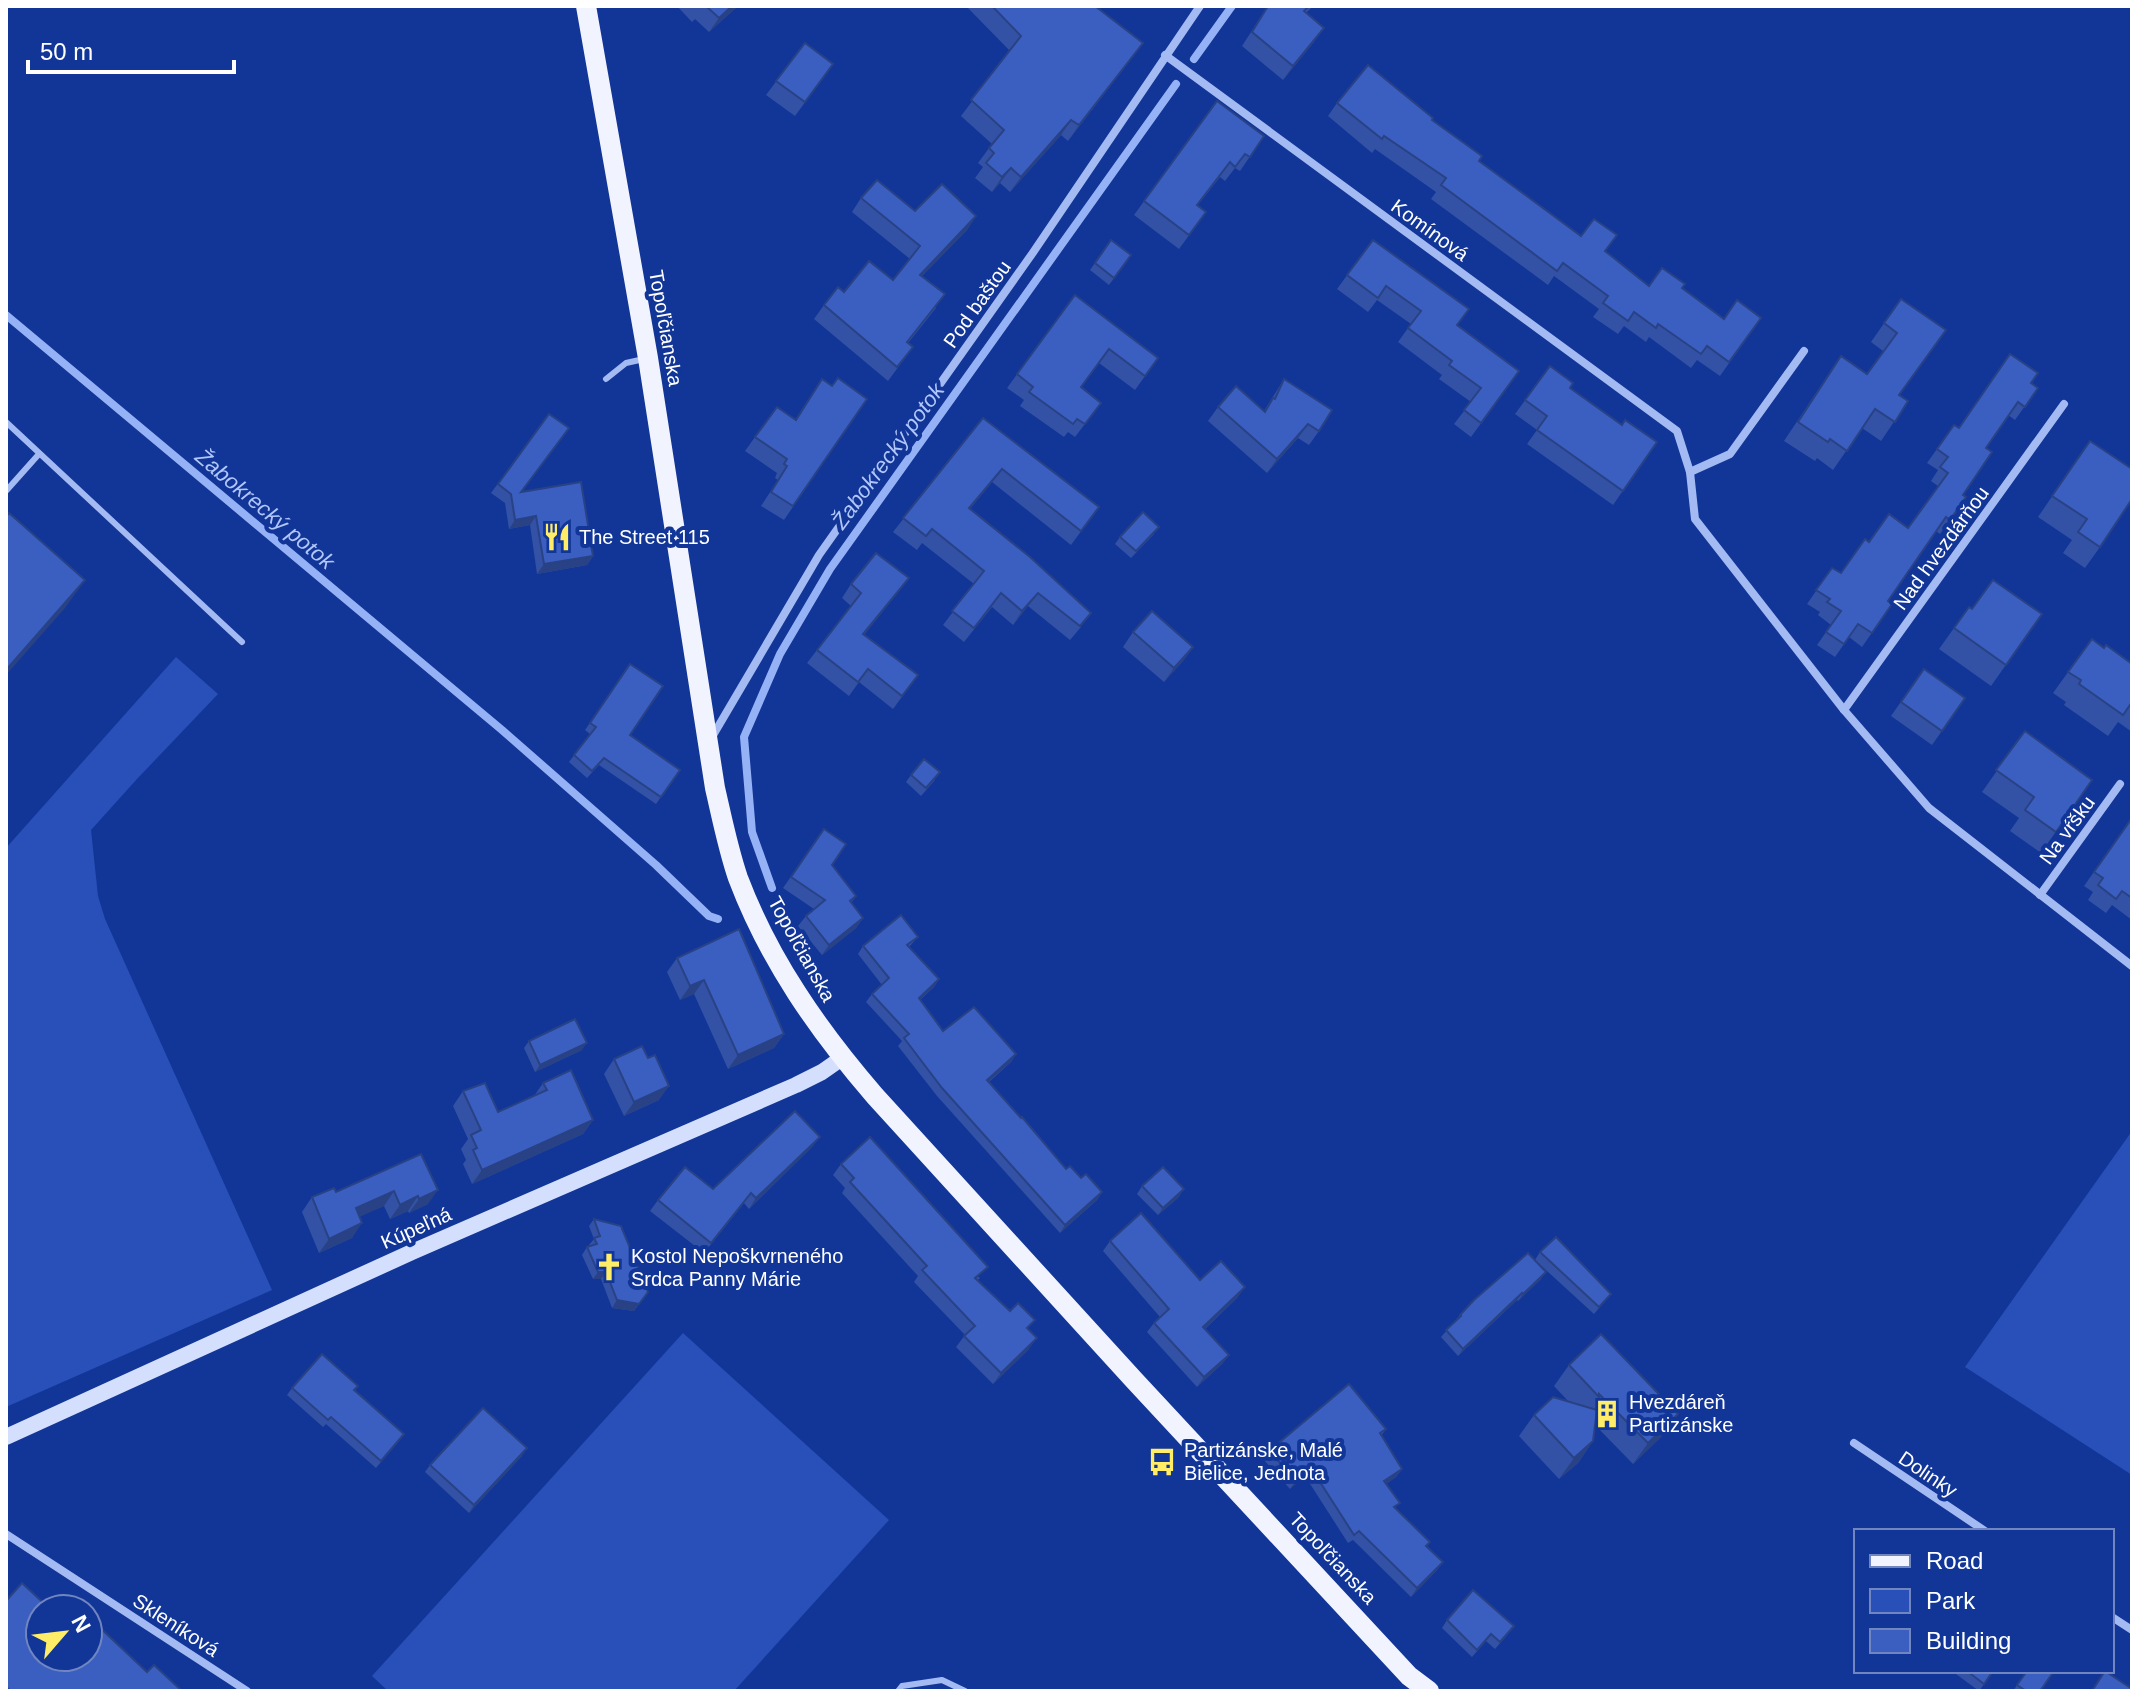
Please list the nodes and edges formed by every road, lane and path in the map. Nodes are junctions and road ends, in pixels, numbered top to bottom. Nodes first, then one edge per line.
1 (586, 6) edge
2 (1200, 6) edge
3 (1165, 55) junction
4 (1804, 351) dead end
5 (648, 358) junction
6 (606, 379) dead end
7 (2064, 404) dead end
8 (6, 422) edge
9 (39, 454) junction
10 (1690, 472) junction
11 (6, 491) edge
12 (242, 642) dead end
13 (1844, 710) junction
14 (708, 745) junction
15 (2120, 784) dead end
16 (2040, 895) junction
17 (2132, 966) edge
18 (842, 1058) junction
19 (6, 1437) edge
20 (1854, 1443) dead end
21 (1982, 1529) edge
22 (6, 1534) edge
23 (2114, 1618) edge
24 (2132, 1630) edge
25 (247, 1691) edge
26 (898, 1691) edge
27 (965, 1691) edge
28 (1429, 1691) edge

1 - 5 main road, Topoľčianska
2 - 3 street, Pod baštou
3 - 10 street, Komínová
3 - 14 street, Pod baštou
4 - 10 street
5 - 6 lane
5 - 14 main road, Topoľčianska
7 - 13 street, Nad hvezdárňou
8 - 9 lane
9 - 11 lane
9 - 12 lane
10 - 13 street
13 - 16 street
14 - 18 main road, Topoľčianska
15 - 16 street, Na vŕšku
16 - 17 street
18 - 19 street, Kúpeľná
18 - 28 main road, Topoľčianska
20 - 21 street, Dolinky
22 - 25 street, Skleníková
23 - 24 street
26 - 27 lane

